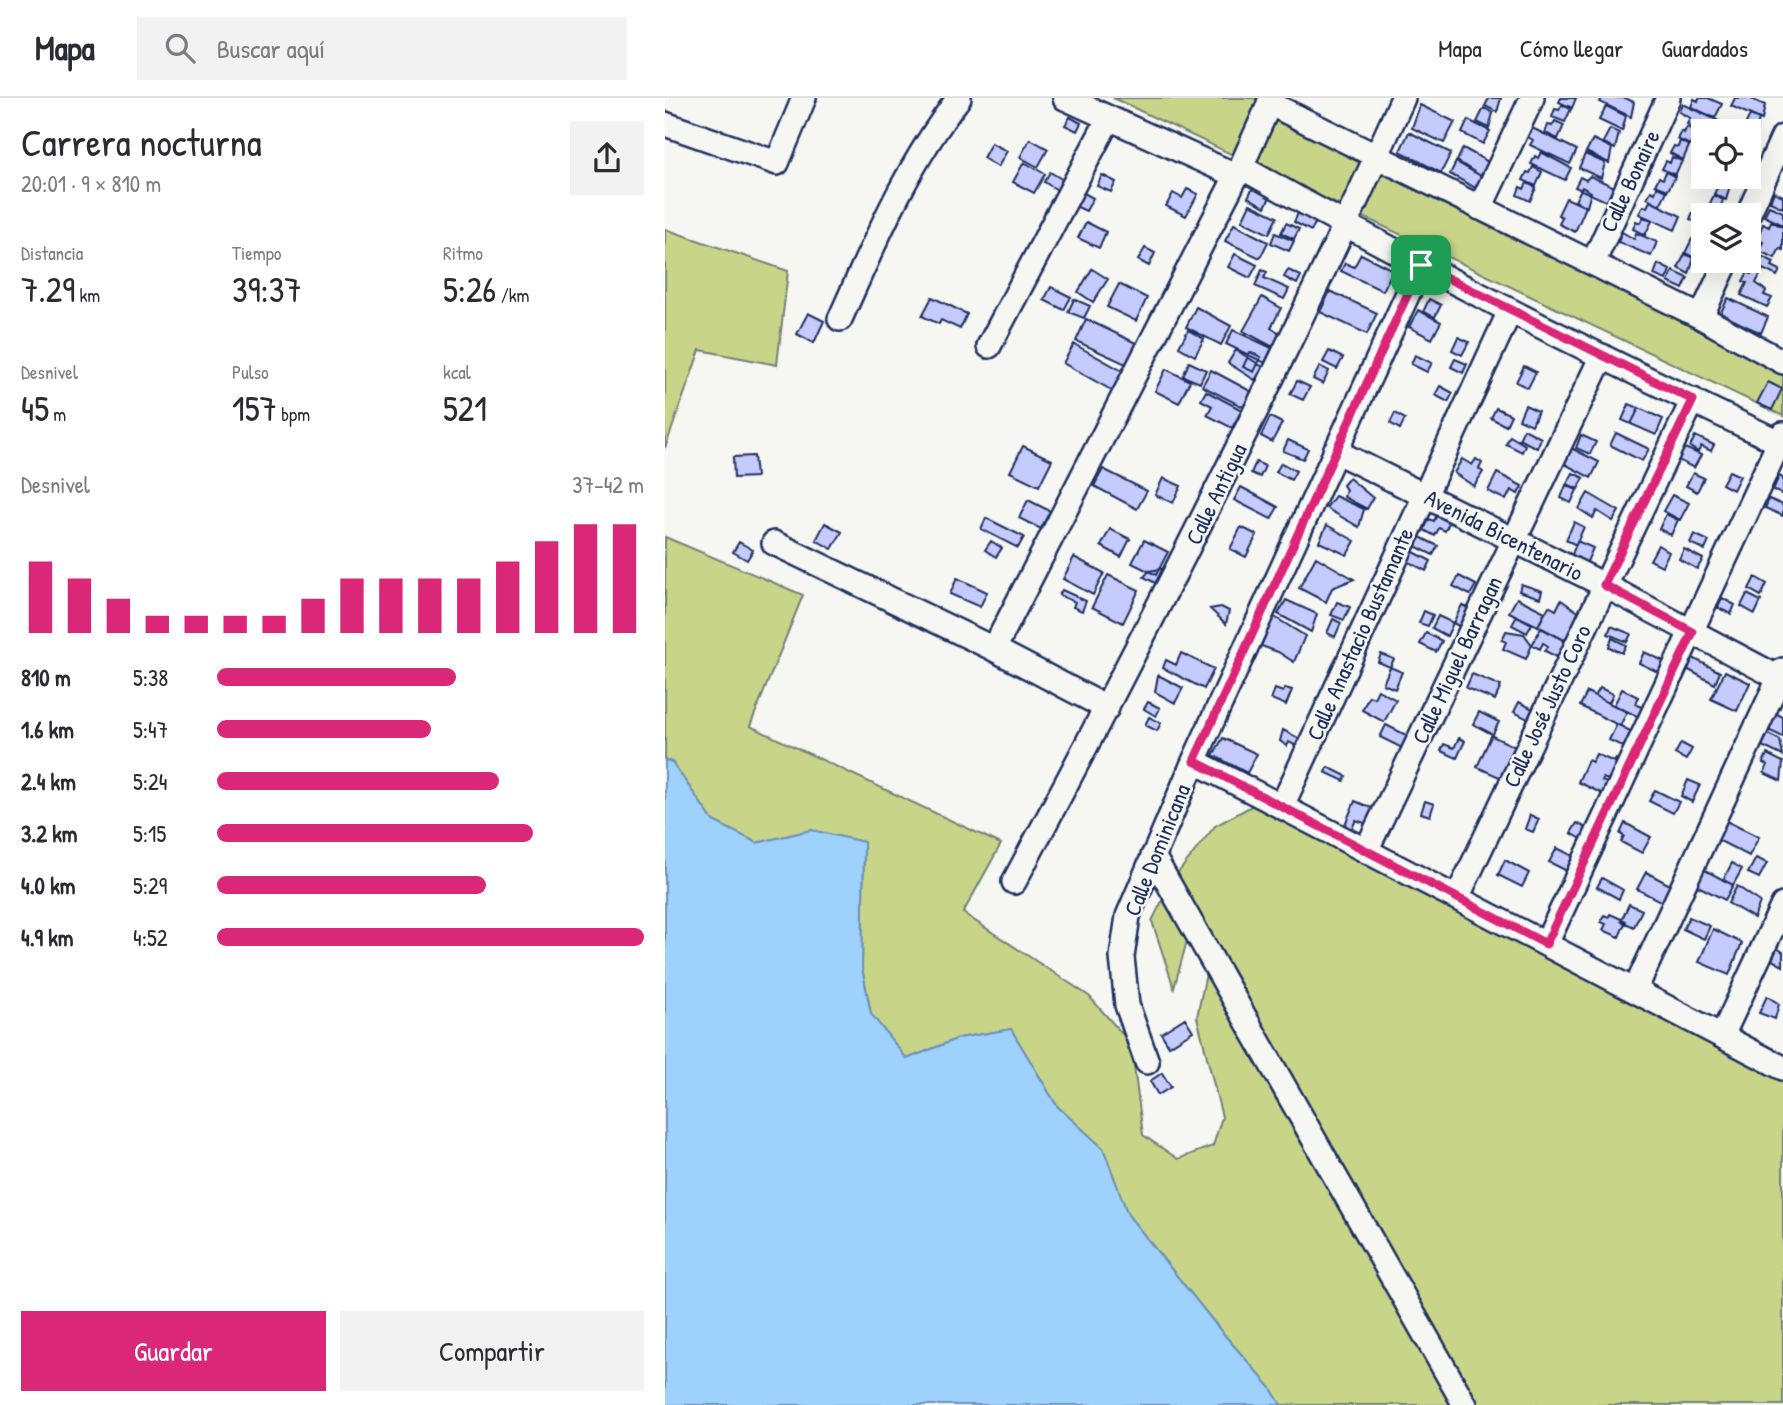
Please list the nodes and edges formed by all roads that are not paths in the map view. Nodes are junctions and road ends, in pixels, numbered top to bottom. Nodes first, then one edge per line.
1 (804, 98) edge
2 (959, 98) edge
3 (1065, 98) edge
4 (1403, 98) edge
5 (1532, 98) edge
6 (1668, 98) edge
7 (1271, 101) edge
8 (1109, 118) junction
9 (665, 124) edge
10 (1783, 138) edge
11 (1377, 157) junction
12 (1239, 171) junction
13 (1753, 203) edge
14 (1480, 208) junction
15 (1346, 226) junction
16 (1593, 263) junction
17 (1421, 265) junction
18 (1721, 273) edge
19 (1510, 312) junction
20 (1701, 317) junction
21 (840, 319) dead end
22 (989, 346) dead end
23 (1602, 356) junction
24 (1783, 362) edge
25 (1693, 400) junction
26 (1782, 440) edge
27 (1335, 451) junction
28 (1424, 494) junction
29 (1513, 541) junction
30 (774, 543) dead end
31 (1604, 585) junction
32 (1693, 632) junction
33 (994, 649) junction
34 (1782, 676) edge
35 (1107, 708) junction
36 (1194, 761) junction
37 (1282, 806) junction
38 (1366, 851) junction
39 (1153, 856) junction
40 (1014, 882) dead end
41 (1457, 898) junction
42 (1783, 905) edge
43 (1546, 944) junction
44 (1635, 990) junction
45 (1722, 1036) junction
46 (1147, 1062) dead end
47 (1783, 1068) edge
48 (1465, 1405) edge

1 - 9 street
2 - 21 street
3 - 8 street
4 - 11 street, Calle Antigua
5 - 14 street
6 - 16 street, Calle Bonaire
7 - 11 street
7 - 12 street
8 - 12 street
8 - 22 street
10 - 13 street
11 - 14 street
11 - 15 street, Calle Antigua
12 - 15 street
12 - 33 street
14 - 16 street
15 - 17 street
15 - 35 street, Calle Antigua
16 - 20 street
17 - 19 street
17 - 27 street, Calle Dominicana
18 - 20 street
19 - 23 street
19 - 28 street, Calle Anastacio Bustamante
20 - 24 street
23 - 25 street
23 - 29 street, Calle Miguel Barragan
25 - 26 street
25 - 31 street, Calle José Justo Coro
26 - 32 street
27 - 28 street, Avenida Bicentenario
27 - 36 street, Calle Dominicana
28 - 29 street, Avenida Bicentenario
28 - 37 street, Calle Anastacio Bustamante
29 - 31 street, Avenida Bicentenario
29 - 38 street, Calle Miguel Barragan
30 - 33 street
31 - 32 street, Avenida Bicentenario
31 - 41 street, Calle José Justo Coro
32 - 34 street, Avenida Bicentenario
32 - 43 street
33 - 35 street
34 - 44 street
35 - 40 street, Calle Antigua
36 - 37 street
36 - 39 street, Calle Dominicana
37 - 38 street
38 - 41 street
39 - 46 street, Calle Dominicana
39 - 48 street
41 - 43 street
42 - 45 street
43 - 44 street
44 - 45 street
45 - 47 street

